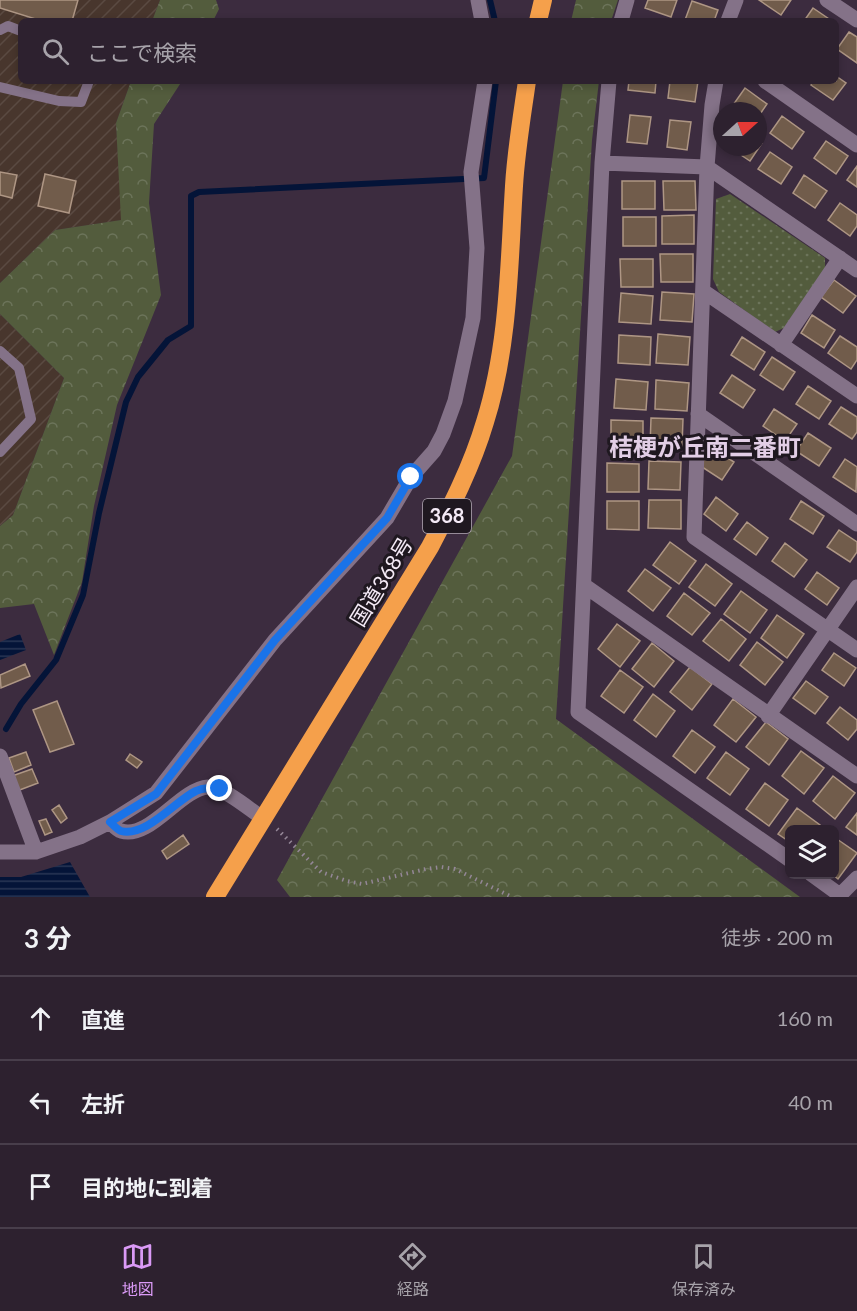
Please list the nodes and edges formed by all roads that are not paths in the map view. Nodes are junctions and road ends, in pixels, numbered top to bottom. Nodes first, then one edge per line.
1 (478, 0) edge
2 (543, 0) edge
3 (627, 0) edge
4 (736, 0) edge
5 (827, 0) edge
6 (481, 18) edge
7 (539, 18) edge
8 (622, 18) edge
9 (729, 18) edge
10 (857, 20) edge
11 (0, 30) edge
12 (18, 30) edge
13 (88, 84) edge
14 (485, 84) edge
15 (527, 84) edge
16 (609, 84) edge
17 (716, 84) edge
18 (769, 84) edge
19 (0, 87) edge
20 (857, 145) edge
21 (602, 163) junction
22 (707, 166) junction
23 (840, 258) junction
24 (857, 270) edge
25 (703, 291) junction
26 (781, 345) junction
27 (0, 351) edge
28 (857, 396) edge
29 (698, 414) junction
30 (0, 452) edge
31 (857, 524) edge
32 (585, 586) junction
33 (857, 587) edge
34 (828, 630) junction
35 (857, 650) edge
36 (768, 716) junction
37 (0, 756) edge
38 (857, 776) edge
39 (264, 819) junction
40 (110, 822) junction
41 (0, 852) edge
42 (36, 852) junction
43 (785, 857) edge
44 (857, 878) edge
45 (818, 879) edge
46 (215, 897) edge

1 - 6 street
2 - 7 highway
3 - 8 street
4 - 9 street
5 - 10 street
11 - 12 lane
13 - 19 lane
14 - 40 street
15 - 39 highway, 国道368号 / 368
16 - 21 street
17 - 22 street
18 - 20 street
21 - 22 street
21 - 32 street
22 - 23 street
22 - 25 street
23 - 24 street
23 - 26 street
25 - 26 street
25 - 29 street
26 - 28 street
27 - 30 lane
29 - 31 street
29 - 34 street
32 - 36 street
32 - 43 street
33 - 34 street
34 - 35 street
34 - 36 street
36 - 38 street
37 - 42 street
39 - 40 street
39 - 46 highway, 国道368号 / 368
40 - 42 street
41 - 42 street
44 - 45 street

